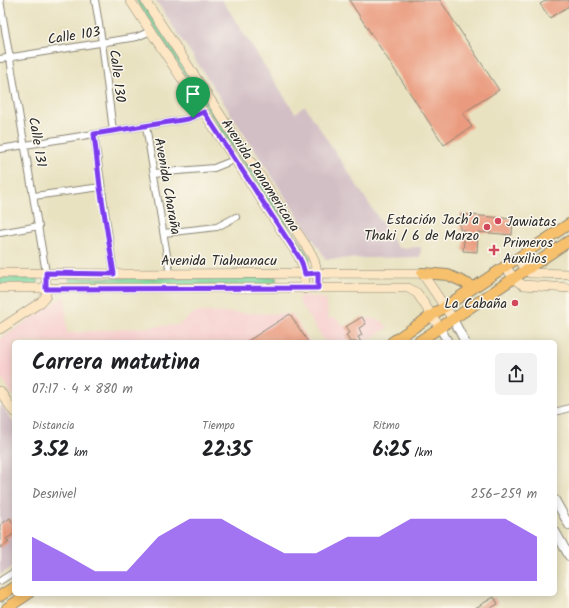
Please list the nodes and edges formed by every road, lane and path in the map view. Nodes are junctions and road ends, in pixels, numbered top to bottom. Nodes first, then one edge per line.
1 (0, 0) edge
2 (95, 0) edge
3 (130, 0) edge
4 (145, 0) edge
5 (150, 31) junction
6 (102, 42) junction
7 (10, 57) junction
8 (0, 59) edge
9 (204, 112) junction
10 (146, 126) junction
11 (113, 131) junction
12 (94, 134) junction
13 (24, 145) junction
14 (0, 149) edge
15 (234, 160) junction
16 (154, 173) junction
17 (100, 187) junction
18 (34, 196) junction
19 (236, 217) dead end
20 (569, 224) edge
21 (39, 226) junction
22 (0, 233) edge
23 (164, 233) junction
24 (569, 241) edge
25 (517, 258) junction
26 (505, 266) junction
27 (526, 270) junction
28 (0, 273) edge
29 (46, 273) junction
30 (318, 273) junction
31 (422, 273) junction
32 (114, 274) junction
33 (170, 274) junction
34 (305, 274) junction
35 (569, 274) edge
36 (514, 278) junction
37 (474, 287) junction
38 (0, 288) edge
39 (318, 288) junction
40 (569, 288) edge
41 (46, 289) junction
42 (306, 289) junction
43 (445, 306) junction
44 (431, 315) junction
45 (453, 319) junction
46 (440, 328) junction
47 (0, 329) edge
48 (395, 340) edge
49 (421, 340) edge
50 (447, 340) edge
51 (465, 340) edge
52 (0, 391) edge
53 (569, 408) edge
54 (12, 409) edge
55 (557, 411) edge
56 (557, 503) edge
57 (568, 522) edge
58 (557, 535) edge
59 (569, 556) edge
60 (12, 573) edge
61 (0, 581) edge
62 (12, 588) edge
63 (0, 596) edge
64 (25, 596) edge
65 (7, 608) edge

1 - 7 street, Calle 131
2 - 6 street, Calle 130
3 - 5 main road, Avenida Panamericana
4 - 30 main road, Avenida Panamericana
5 - 6 street, Calle 103
5 - 9 main road, Avenida Panamericana
6 - 7 street, Calle 103
6 - 11 street, Calle 130
7 - 8 street, Calle 103
7 - 13 street, Calle 131
9 - 10 street
9 - 15 main road, Avenida Panamericana
10 - 11 street
10 - 16 street, Avenida Charaña
11 - 12 street
12 - 13 street
12 - 17 street
13 - 14 street
13 - 18 street, Calle 131
15 - 16 street
15 - 34 main road, Avenida Panamericana
16 - 23 street, Avenida Charaña
17 - 18 street
17 - 32 street
18 - 21 street, Calle 131
19 - 23 street
20 - 25 highway
21 - 22 street
21 - 29 street, Calle 131
23 - 33 street, Avenida Charaña
24 - 27 highway
25 - 26 highway
25 - 27 main road
26 - 36 main road
26 - 37 highway
27 - 35 main road
27 - 36 highway
28 - 29 main road, Avenida Tiahuanacu
29 - 32 main road, Avenida Tiahuanacu
29 - 41 main road, Calle 131
30 - 31 main road, Avenida Tiahuanacu
30 - 34 main road, Avenida Tiahuanacu
30 - 39 main road, Avenida Panamericana
31 - 37 highway
31 - 43 main road
32 - 33 main road, Avenida Tiahuanacu
33 - 34 main road, Avenida Tiahuanacu
34 - 42 main road, Avenida Panamericana
36 - 40 main road
36 - 45 highway
37 - 43 highway
38 - 41 main road, Avenida Tiahuanacu
39 - 42 main road, Avenida Tiahuanacu
39 - 44 main road, Avenida Tiahuanacu
41 - 42 main road, Avenida Tiahuanacu
41 - 47 main road
43 - 44 highway
43 - 45 main road
44 - 46 main road, Avenida Tiahuanacu
44 - 48 highway
45 - 46 highway
45 - 51 street
46 - 49 highway
46 - 50 street
52 - 54 main road
53 - 55 street
56 - 57 street
58 - 59 street
60 - 61 street
62 - 63 highway
64 - 65 highway

